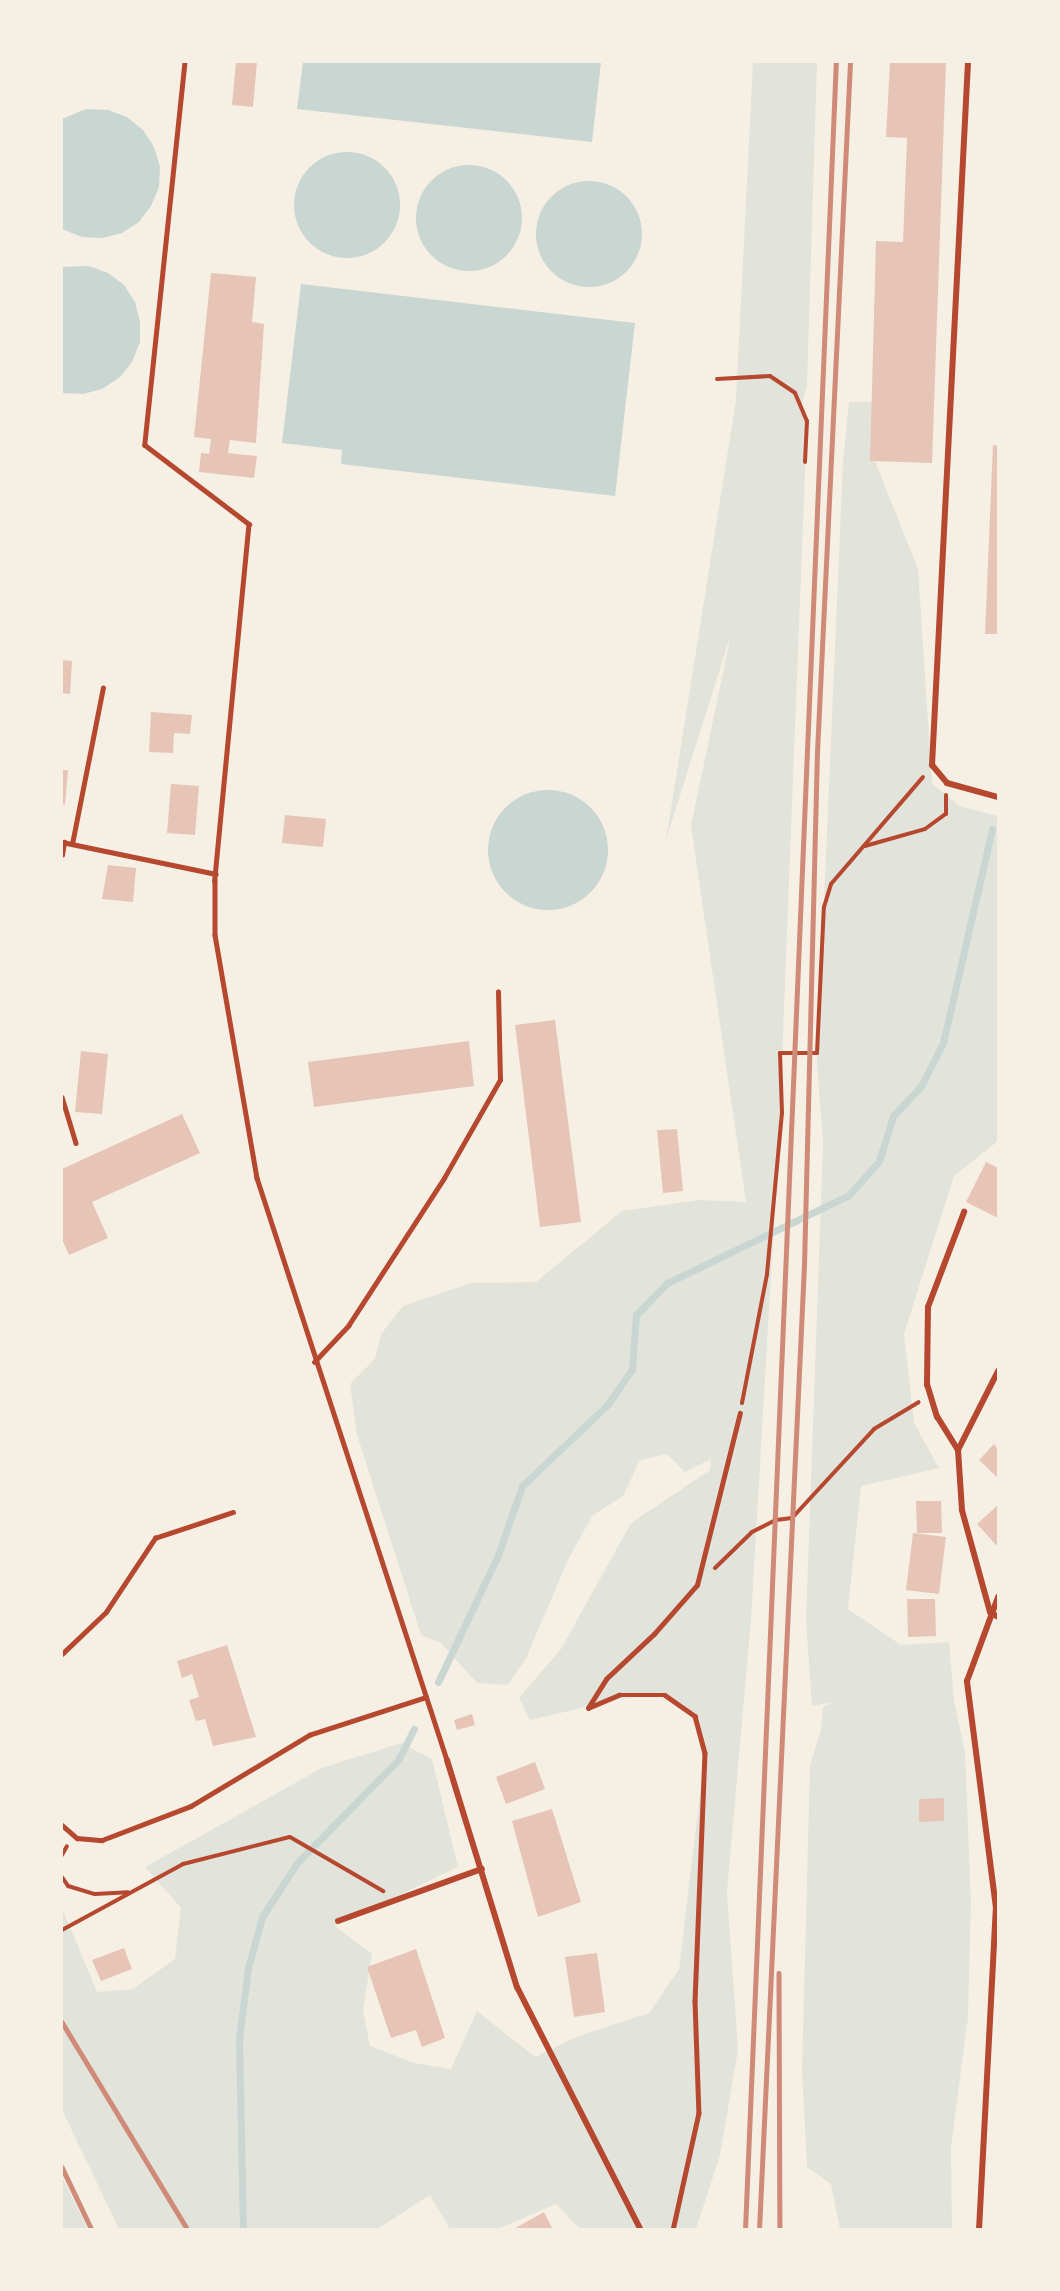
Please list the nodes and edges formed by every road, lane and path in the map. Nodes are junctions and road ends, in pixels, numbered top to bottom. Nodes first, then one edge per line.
1 (185, 62) edge
2 (968, 62) edge
3 (717, 379) dead end
4 (805, 462) dead end
5 (103, 688) dead end
6 (932, 765) junction
7 (947, 783) junction
8 (999, 797) edge
9 (63, 842) edge
10 (72, 844) junction
11 (865, 846) junction
12 (62, 855) edge
13 (216, 874) junction
14 (498, 992) dead end
15 (62, 1097) edge
16 (76, 1143) dead end
17 (964, 1212) dead end
18 (314, 1362) junction
19 (999, 1371) edge
20 (920, 1402) dead end
21 (740, 1413) joint
22 (958, 1450) junction
23 (233, 1512) dead end
24 (697, 1585) junction
25 (999, 1597) edge
26 (990, 1612) junction
27 (999, 1617) edge
28 (62, 1654) edge
29 (426, 1697) junction
30 (447, 1760) joint
31 (62, 1825) edge
32 (482, 1869) junction
33 (62, 1877) edge
34 (132, 1892) junction
35 (397, 1899) junction
36 (338, 1921) dead end
37 (62, 1930) edge
38 (641, 2229) edge
39 (673, 2229) edge
40 (979, 2229) edge

1 - 13 lane
2 - 6 street
3 - 4 path
5 - 10 lane
6 - 7 street
6 - 11 path
7 - 8 street
7 - 11 path
9 - 10 lane
9 - 12 lane
10 - 13 lane
11 - 21 path
13 - 18 lane
14 - 18 lane
15 - 16 lane
17 - 22 street
18 - 29 lane
19 - 22 street
20 - 24 path
21 - 24 lane
22 - 26 street
23 - 28 lane
24 - 39 lane
25 - 26 street
26 - 27 street
26 - 40 street
29 - 30 lane
29 - 31 lane
30 - 32 street
32 - 35 street
32 - 38 street
33 - 34 path
34 - 35 path
34 - 37 path
35 - 36 street

